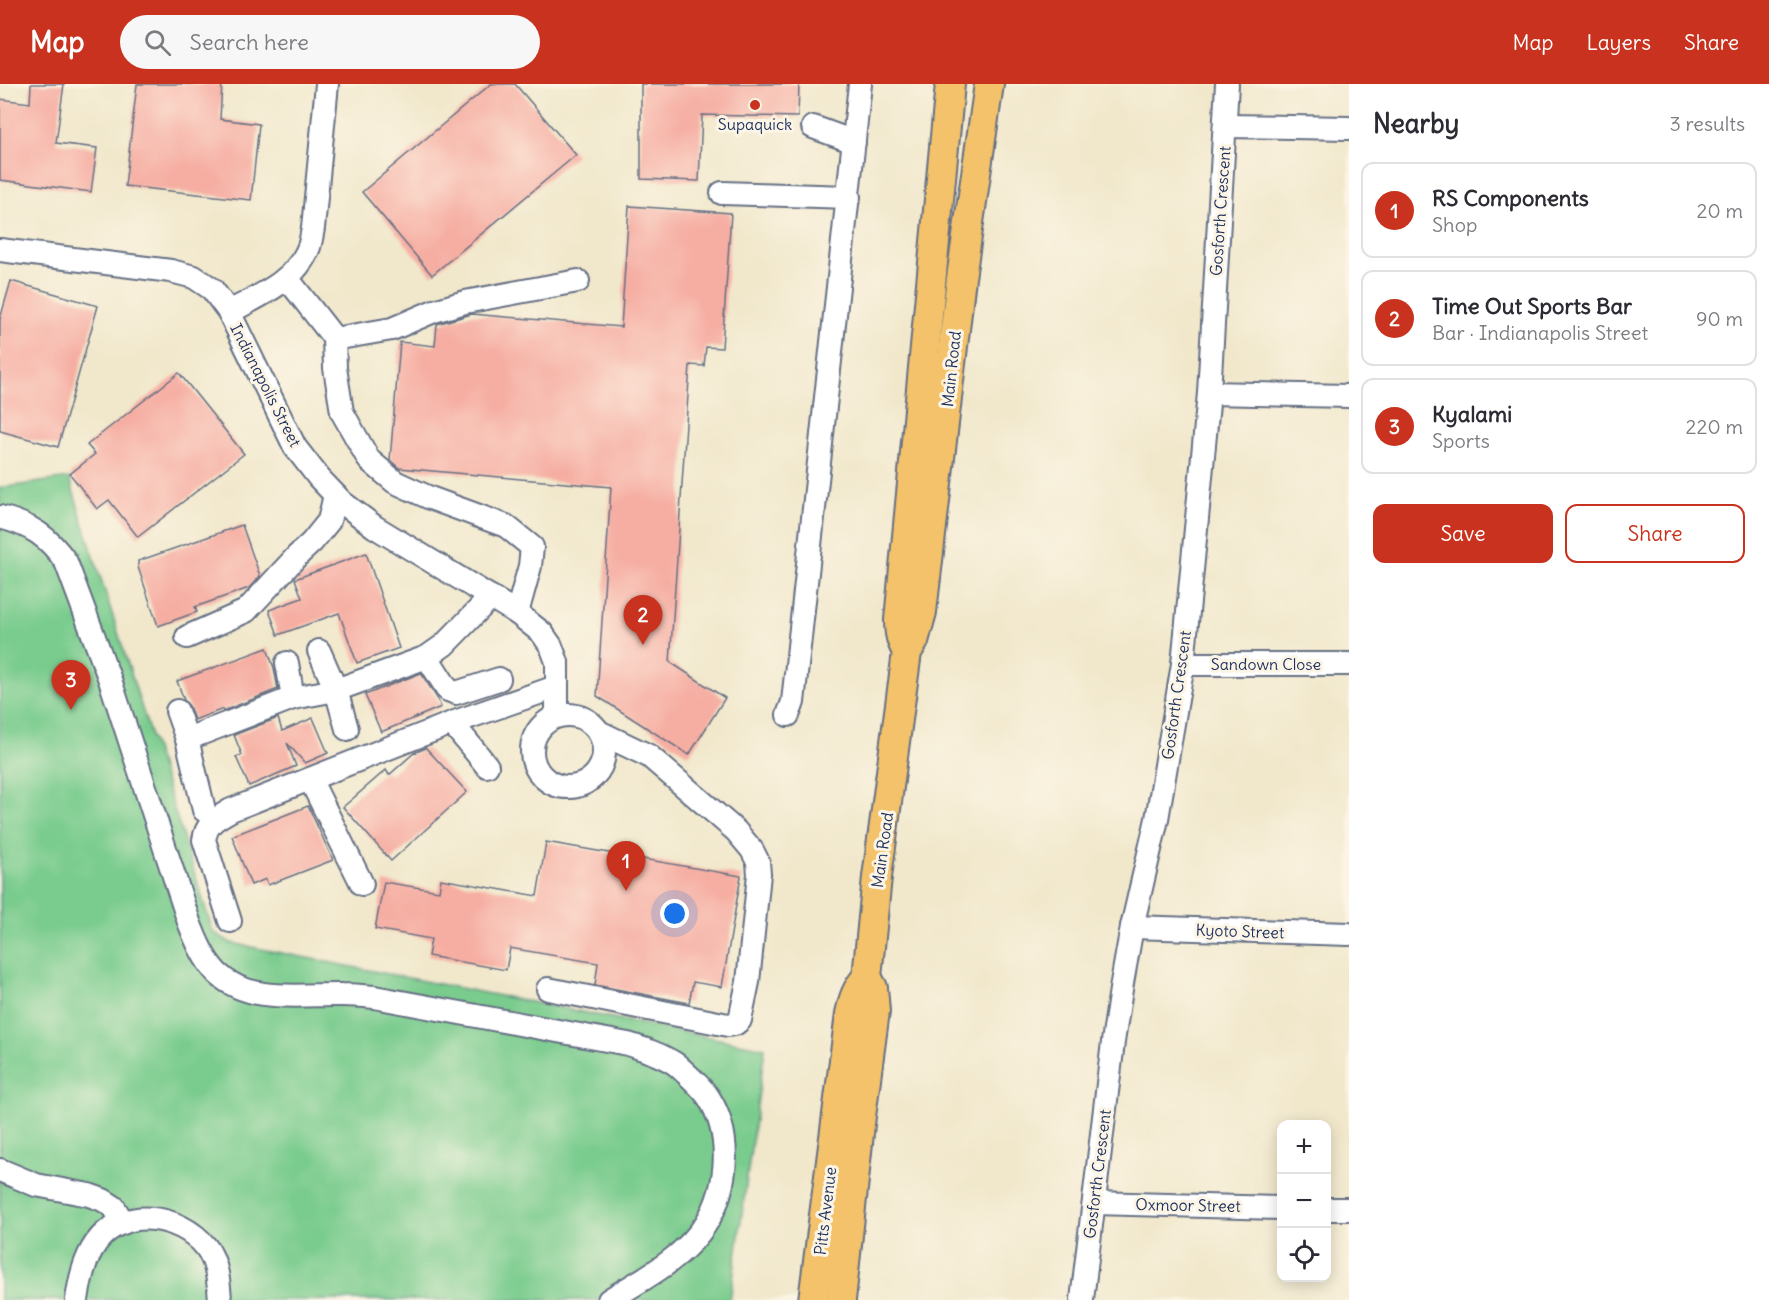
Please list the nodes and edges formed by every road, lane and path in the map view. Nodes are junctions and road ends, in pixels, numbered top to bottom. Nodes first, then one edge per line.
1 (327, 84) edge
2 (860, 84) edge
3 (950, 84) edge
4 (989, 84) edge
5 (1227, 84) edge
6 (1226, 126) junction
7 (813, 127) dead end
8 (1349, 128) edge
9 (854, 142) junction
10 (722, 193) dead end
11 (849, 197) junction
12 (0, 250) edge
13 (287, 278) junction
14 (578, 281) dead end
15 (230, 312) junction
16 (334, 339) junction
17 (1209, 393) junction
18 (1349, 396) edge
19 (335, 495) junction
20 (0, 517) edge
21 (491, 597) junction
22 (517, 613) junction
23 (187, 637) dead end
24 (319, 651) dead end
25 (907, 652) junction
26 (427, 657) junction
27 (287, 663) dead end
28 (1183, 664) junction
29 (1349, 664) edge
30 (499, 679) dead end
31 (556, 687) junction
32 (336, 690) junction
33 (293, 698) junction
34 (177, 711) dead end
35 (788, 715) dead end
36 (551, 719) junction
37 (452, 723) junction
38 (347, 729) dead end
39 (601, 734) junction
40 (187, 739) junction
41 (487, 766) dead end
42 (310, 779) junction
43 (204, 810) dead end
44 (362, 885) dead end
45 (230, 921) dead end
46 (1132, 927) junction
47 (1349, 934) edge
48 (548, 989) dead end
49 (848, 1123) junction
50 (0, 1170) edge
51 (1094, 1203) junction
52 (1277, 1208) edge
53 (1331, 1209) edge
54 (1349, 1209) edge
55 (123, 1223) junction
56 (77, 1300) edge
57 (220, 1300) edge
58 (609, 1300) edge
59 (813, 1300) edge
60 (841, 1300) edge
61 (1082, 1300) edge

1 - 13 street
2 - 9 street
3 - 25 main road, Main Road
4 - 25 main road, Main Road
5 - 6 street, Gosforth Crescent
6 - 8 street
6 - 17 street, Gosforth Crescent
7 - 9 street
9 - 11 street
10 - 11 street
11 - 35 street
12 - 15 street, Indianapolis Street
13 - 15 street
13 - 16 street
14 - 16 street
15 - 19 street, Indianapolis Street
16 - 22 street
17 - 18 street
17 - 28 street, Gosforth Crescent
19 - 21 street, Indianapolis Street
19 - 23 street
20 - 58 street
21 - 22 street, Indianapolis Street
21 - 26 street
22 - 31 street, Indianapolis Street
24 - 32 street
25 - 49 main road, Main Road
26 - 30 street
26 - 32 street
27 - 33 street
28 - 29 street, Sandown Close
28 - 46 street, Gosforth Crescent
31 - 36 street, Indianapolis Street
31 - 37 street
32 - 33 street
32 - 38 street
33 - 40 street
34 - 40 street
36 - 39 street
36 - 39 street
37 - 41 street
37 - 42 street
39 - 48 street
40 - 43 street
42 - 44 street
42 - 45 street
46 - 47 street, Kyoto Street
46 - 51 street, Gosforth Crescent
49 - 59 main road, Pitts Avenue
49 - 60 main road, Pitts Avenue
50 - 55 street
51 - 52 street, Oxmoor Street
51 - 61 street, Gosforth Crescent
53 - 54 street
55 - 56 street
55 - 57 street

